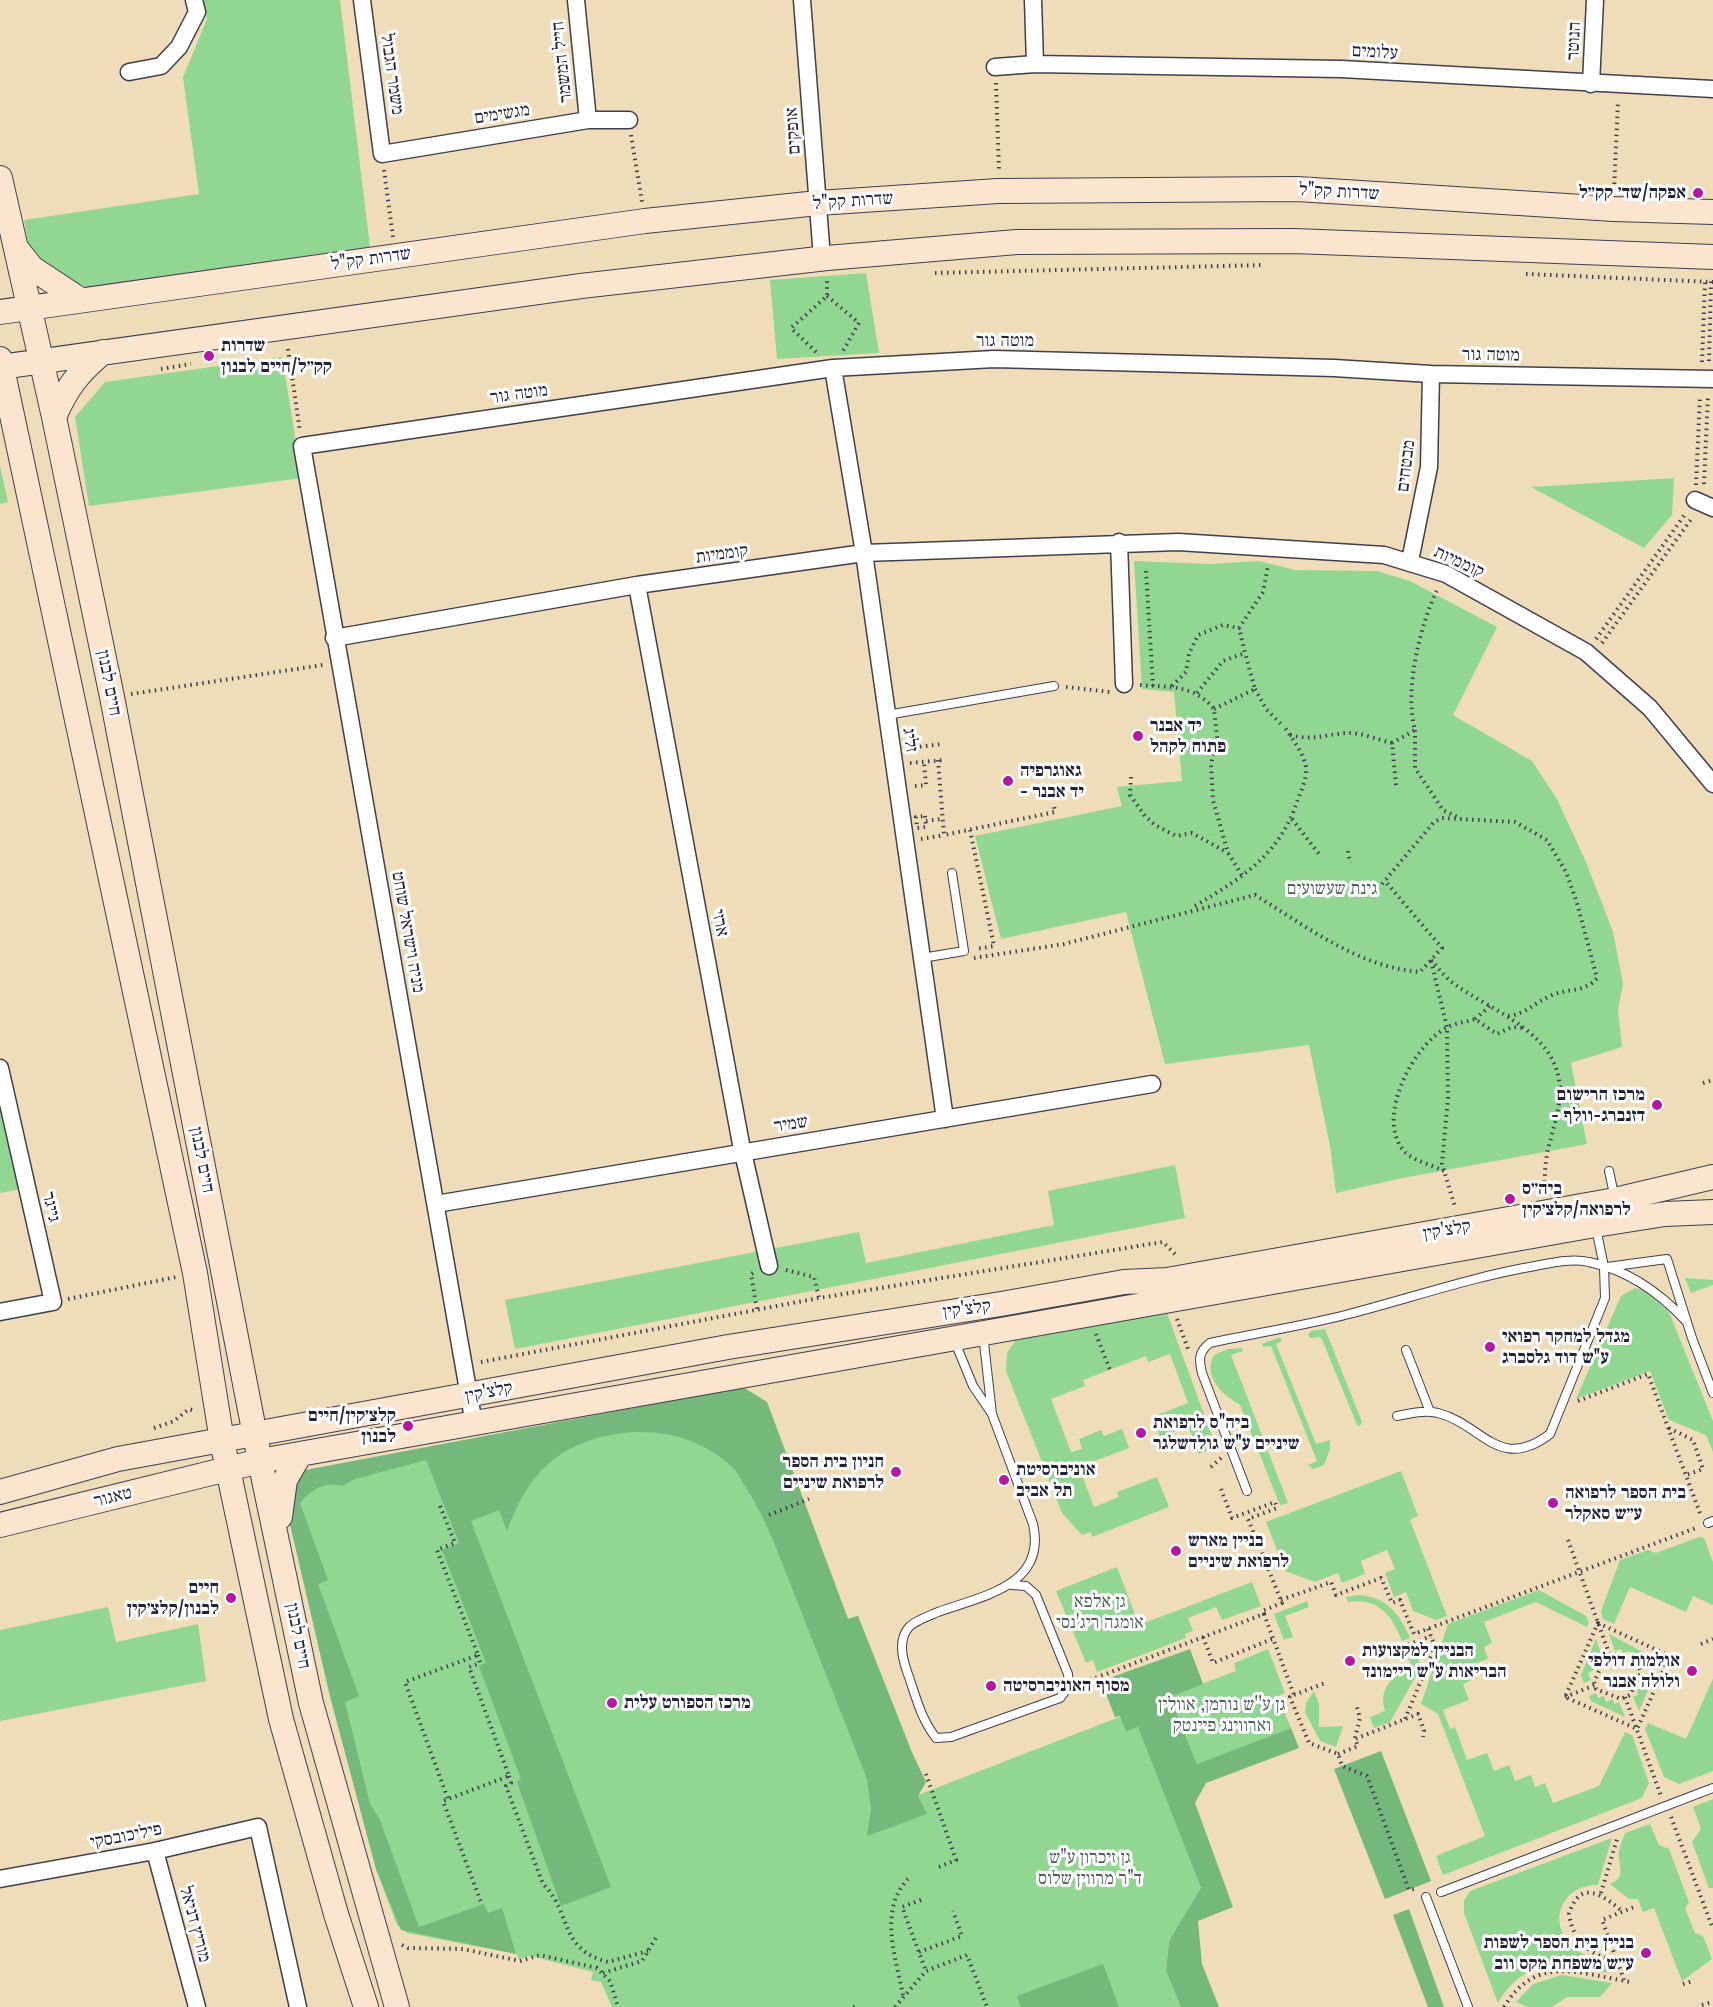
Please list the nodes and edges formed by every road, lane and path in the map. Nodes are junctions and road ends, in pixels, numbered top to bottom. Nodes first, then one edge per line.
1 (194, 0) edge
2 (362, 0) edge
3 (576, 0) edge
4 (802, 0) edge
5 (1033, 0) edge
6 (1595, 0) edge
7 (1035, 64) junction
8 (995, 67) joint
9 (129, 72) dead end
10 (1591, 84) junction
11 (1619, 86) junction
12 (1713, 89) edge
13 (588, 120) junction
14 (629, 120) joint
15 (382, 154) junction
16 (999, 170) dead end
17 (0, 178) edge
18 (1614, 186) dead end
19 (818, 203) junction
20 (1713, 212) edge
21 (645, 221) junction
22 (15, 247) junction
23 (396, 256) junction
24 (1712, 257) edge
25 (1272, 265) dead end
26 (818, 268) junction
27 (932, 273) dead end
28 (1518, 274) dead end
29 (838, 275) dead end
30 (1705, 282) junction
31 (1712, 282) edge
32 (79, 299) junction
33 (29, 307) junction
34 (0, 312) edge
35 (285, 329) junction
36 (103, 352) junction
37 (198, 361) dead end
38 (42, 362) junction
39 (0, 365) edge
40 (833, 368) junction
41 (152, 370) dead end
42 (1431, 374) junction
43 (1708, 379) edge
44 (5, 401) edge
45 (54, 417) junction
46 (302, 446) junction
47 (1704, 504) edge
48 (1119, 542) junction
49 (864, 554) junction
50 (1410, 561) junction
51 (1146, 571) dead end
52 (1266, 572) dead end
53 (637, 585) junction
54 (1436, 592) dead end
55 (1239, 628) junction
56 (334, 638) junction
57 (1245, 653) junction
58 (1589, 655) junction
59 (338, 662) junction
60 (1054, 686) joint
61 (1153, 686) junction
62 (1172, 686) junction
63 (1118, 688) junction
64 (1255, 689) junction
65 (1197, 693) junction
66 (112, 697) junction
67 (1214, 709) junction
68 (887, 715) junction
69 (1284, 726) junction
70 (1415, 730) junction
71 (1392, 743) junction
72 (943, 744) dead end
73 (892, 750) junction
74 (938, 760) junction
75 (945, 760) dead end
76 (924, 762) junction
77 (1131, 777) dead end
78 (1713, 784) edge
79 (1396, 786) dead end
80 (1054, 806) dead end
81 (1460, 818) junction
82 (942, 819) junction
83 (1292, 819) junction
84 (926, 821) dead end
85 (970, 830) junction
86 (1348, 851) dead end
87 (1228, 853) junction
88 (1319, 854) dead end
89 (1350, 863) dead end
90 (952, 873) dead end
91 (1243, 877) junction
92 (1190, 909) junction
93 (964, 955) junction
94 (922, 958) junction
95 (1431, 960) junction
96 (1490, 1006) junction
97 (1508, 1016) junction
98 (1475, 1019) junction
99 (1447, 1028) junction
100 (1525, 1029) junction
101 (0, 1068) edge
102 (1713, 1080) edge
103 (1703, 1083) dead end
104 (1152, 1084) dead end
105 (1581, 1111) dead end
106 (1557, 1115) junction
107 (945, 1119) junction
108 (742, 1152) junction
109 (1443, 1170) junction
110 (1609, 1171) dead end
111 (1713, 1177) edge
112 (1543, 1197) dead end
113 (1615, 1200) junction
114 (436, 1204) junction
115 (1713, 1212) edge
116 (1457, 1213) dead end
117 (1595, 1225) junction
118 (1183, 1263) dead end
119 (769, 1266) junction
120 (1604, 1267) junction
121 (195, 1273) junction
122 (819, 1298) junction
123 (53, 1302) junction
124 (757, 1310) junction
125 (0, 1312) edge
126 (1685, 1320) junction
127 (981, 1321) junction
128 (952, 1325) junction
129 (1093, 1326) dead end
130 (1406, 1350) dead end
131 (463, 1365) junction
132 (1110, 1370) dead end
133 (1713, 1393) edge
134 (469, 1396) junction
135 (1578, 1401) dead end
136 (1430, 1412) junction
137 (992, 1414) junction
138 (1397, 1416) dead end
139 (474, 1424) junction
140 (1668, 1427) junction
141 (256, 1435) junction
142 (222, 1441) junction
143 (299, 1456) junction
144 (260, 1461) junction
145 (227, 1469) junction
146 (1686, 1475) junction
147 (1221, 1489) dead end
148 (1247, 1491) dead end
149 (0, 1492) edge
150 (809, 1499) dead end
151 (440, 1506) dead end
152 (769, 1515) dead end
153 (1709, 1523) edge
154 (0, 1524) edge
155 (1568, 1540) dead end
156 (280, 1543) junction
157 (1580, 1571) junction
158 (1012, 1585) junction
159 (1281, 1600) junction
160 (1264, 1614) junction
161 (1598, 1623) junction
162 (1428, 1628) junction
163 (1431, 1636) junction
164 (1203, 1637) junction
165 (1272, 1639) junction
166 (1713, 1639) edge
167 (1701, 1644) dead end
168 (1397, 1649) dead end
169 (478, 1655) junction
170 (1610, 1656) junction
171 (1670, 1656) junction
172 (1639, 1668) junction
173 (1090, 1680) dead end
174 (1325, 1683) dead end
175 (1595, 1685) junction
176 (1294, 1695) junction
177 (1565, 1697) junction
178 (1625, 1697) junction
179 (1356, 1704) dead end
180 (1404, 1720) junction
181 (1637, 1730) junction
182 (1423, 1737) dead end
183 (1355, 1739) junction
184 (1338, 1754) junction
185 (926, 1774) dead end
186 (509, 1776) junction
187 (1713, 1788) edge
188 (1661, 1796) dead end
189 (448, 1799) junction
190 (1670, 1814) dead end
191 (1619, 1833) dead end
192 (155, 1851) junction
193 (939, 1867) dead end
194 (0, 1879) edge
195 (908, 1879) dead end
196 (1419, 1887) dead end
197 (1441, 1892) dead end
198 (1601, 1893) junction
199 (1426, 1897) dead end
200 (921, 1900) dead end
201 (481, 1902) dead end
202 (1634, 1907) dead end
203 (953, 1911) dead end
204 (1623, 1912) junction
205 (1713, 1929) edge
206 (657, 1936) dead end
207 (401, 1944) dead end
208 (648, 1951) junction
209 (919, 1952) junction
210 (1617, 1961) junction
211 (926, 1971) junction
212 (603, 1973) junction
213 (1625, 1981) junction
214 (1693, 1981) dead end
215 (1631, 1982) dead end
216 (1683, 1984) dead end
217 (904, 1996) junction
218 (1713, 2002) edge
219 (1702, 2005) dead end
220 (197, 2007) edge
221 (298, 2007) edge
222 (366, 2007) edge
223 (397, 2007) edge
224 (618, 2007) edge
225 (853, 2007) edge
226 (858, 2007) edge
227 (895, 2007) edge
228 (987, 2007) edge
229 (1468, 2007) edge
230 (1504, 2007) edge

1 - 9 street
2 - 15 street, משמר הגבול
3 - 13 street, חייל המשמר
4 - 19 street, אופקים
5 - 7 street
6 - 10 street, הנוטר
7 - 8 street, עלומים
7 - 10 street, עלומים
8 - 16 path
10 - 11 street, עלומים
11 - 12 street, עלומים
11 - 18 path
13 - 14 street, מגשימים
13 - 15 street, מגשימים
14 - 21 path
15 - 23 path
17 - 22 main road, חיים לבנון
19 - 20 main road, שדרות קק"ל
19 - 21 main road, שדרות קק"ל
19 - 26 street, אופקים
21 - 23 main road, שדרות קק"ל
22 - 32 main road
22 - 33 main road, חיים לבנון
23 - 32 main road, שדרות קק"ל
24 - 26 main road
24 - 31 path
25 - 27 path
26 - 29 path
26 - 35 main road
28 - 30 path
30 - 31 path
30 - 43 path
31 - 43 path
32 - 33 main road, שדרות קק"ל
33 - 34 main road, שדרות קק"ל
33 - 38 main road, חיים לבנון
35 - 36 main road
35 - 46 path
36 - 38 main road
36 - 45 main road
37 - 41 path
38 - 39 main road
38 - 45 main road, חיים לבנון
39 - 44 main road, חיים לבנון
40 - 40 path
40 - 42 street, מוטה גור
40 - 46 street, מוטה גור
40 - 49 street, זליג
42 - 43 street, מוטה גור
42 - 50 street, מבטחים
43 - 47 path
43 - 47 path
44 - 121 main road, חיים לבנון
45 - 66 main road, חיים לבנון
46 - 56 street, מניה וישראל שוחט
47 - 58 path
47 - 58 path
48 - 49 street, קוממיות
48 - 50 street, קוממיות
48 - 63 street
49 - 53 street, קוממיות
49 - 68 street, זליג
50 - 58 street, קוממיות
51 - 61 path
52 - 55 path
53 - 56 street, קוממיות
53 - 108 street, ארזי
54 - 70 path
55 - 57 path
55 - 62 path
56 - 59 street, מניה וישראל שוחט
57 - 64 path
57 - 65 path
58 - 78 street, קוממיות
59 - 66 path
59 - 114 street, מניה וישראל שוחט
60 - 63 path
60 - 68 lane
61 - 62 path
61 - 63 path
62 - 65 path
64 - 67 path
64 - 69 path
65 - 67 path
66 - 141 main road, חיים לבנון
67 - 87 path
68 - 73 street, זליג
69 - 71 path
69 - 83 path
70 - 71 path
70 - 81 path
71 - 79 path
72 - 73 path
73 - 94 street, זליג
74 - 75 path
74 - 76 path
74 - 82 path
76 - 76 path
77 - 87 path
80 - 85 path
81 - 95 path
81 - 97 path
82 - 84 path
82 - 85 path
83 - 88 path
83 - 91 path
85 - 93 path
86 - 89 path
87 - 91 path
90 - 93 lane
91 - 92 path
92 - 93 path
92 - 95 path
93 - 94 lane
94 - 107 street, זליג
95 - 96 path
95 - 99 path
96 - 97 path
96 - 98 path
97 - 100 path
98 - 99 path
98 - 100 path
99 - 109 path
99 - 109 path
100 - 106 path
101 - 123 street, גייגר
102 - 103 path
104 - 107 street, שמיר
105 - 106 path
106 - 112 path
107 - 108 street, שמיר
108 - 114 street, שמיר
108 - 119 street, ארזי
109 - 116 path
110 - 113 lane
111 - 113 main road, קלצ'קין
113 - 127 main road, קלצ'קין
114 - 131 street, מניה וישראל שוחט
115 - 117 main road, קלצ'קין
117 - 120 lane
117 - 127 main road, קלצ'קין
118 - 122 path
119 - 122 path
119 - 124 path
120 - 126 lane
120 - 126 lane
120 - 136 lane
120 - 148 lane
121 - 123 path
121 - 142 main road, חיים לבנון
122 - 124 path
123 - 125 street
124 - 131 path
126 - 133 lane
127 - 128 main road, קלצ'קין
127 - 137 lane
128 - 134 main road, קלצ'קין
128 - 137 lane
128 - 139 main road, קלצ'קין
129 - 132 path
130 - 136 lane
131 - 134 street, מניה וישראל שוחט
134 - 139 street, מניה וישראל שוחט
134 - 141 main road, קלצ'קין
135 - 140 path
136 - 138 lane
137 - 158 lane
139 - 143 main road, קלצ'קין
140 - 146 path
140 - 146 path
141 - 142 main road, קלצ'קין
141 - 144 main road, חיים לבנון
142 - 145 main road, חיים לבנון
142 - 149 main road, טאגור
143 - 144 main road, קלצ'קין
143 - 156 main road
144 - 145 main road, קלצ'קין
144 - 156 main road, חיים לבנון
145 - 154 main road, טאגור
145 - 222 main road, חיים לבנון
146 - 153 path
147 - 159 path
150 - 152 path
151 - 169 path
153 - 157 path
155 - 157 path
156 - 223 main road, חיים לבנון
157 - 161 path
157 - 162 path
158 - 158 lane
159 - 160 path
159 - 162 path
160 - 164 path
160 - 165 path
161 - 170 path
161 - 171 path
161 - 177 path
162 - 163 path
163 - 168 path
163 - 180 path
164 - 165 path
164 - 173 path
165 - 176 path
166 - 167 path
169 - 186 path
169 - 189 path
170 - 172 path
170 - 175 path
171 - 172 path
171 - 181 path
172 - 178 path
174 - 176 path
175 - 177 path
175 - 178 path
176 - 184 path
177 - 181 path
178 - 181 path
179 - 183 path
180 - 182 path
180 - 183 path
181 - 188 path
183 - 184 path
184 - 196 path
185 - 193 path
186 - 189 path
186 - 208 path
187 - 197 lane
189 - 201 path
190 - 205 path
191 - 198 path
192 - 194 street, פיליכובסקי
192 - 220 street, מוריץ דניאל
192 - 221 street, פיליכובסקי
195 - 217 path
198 - 204 path
198 - 210 path
199 - 229 lane
200 - 209 path
202 - 204 path
203 - 209 path
204 - 210 path
206 - 208 path
207 - 212 path
208 - 212 path
209 - 211 path
210 - 213 path
211 - 217 path
211 - 228 path
212 - 224 path
213 - 215 path
213 - 230 path
214 - 216 path
217 - 227 path
218 - 219 path
225 - 226 path

